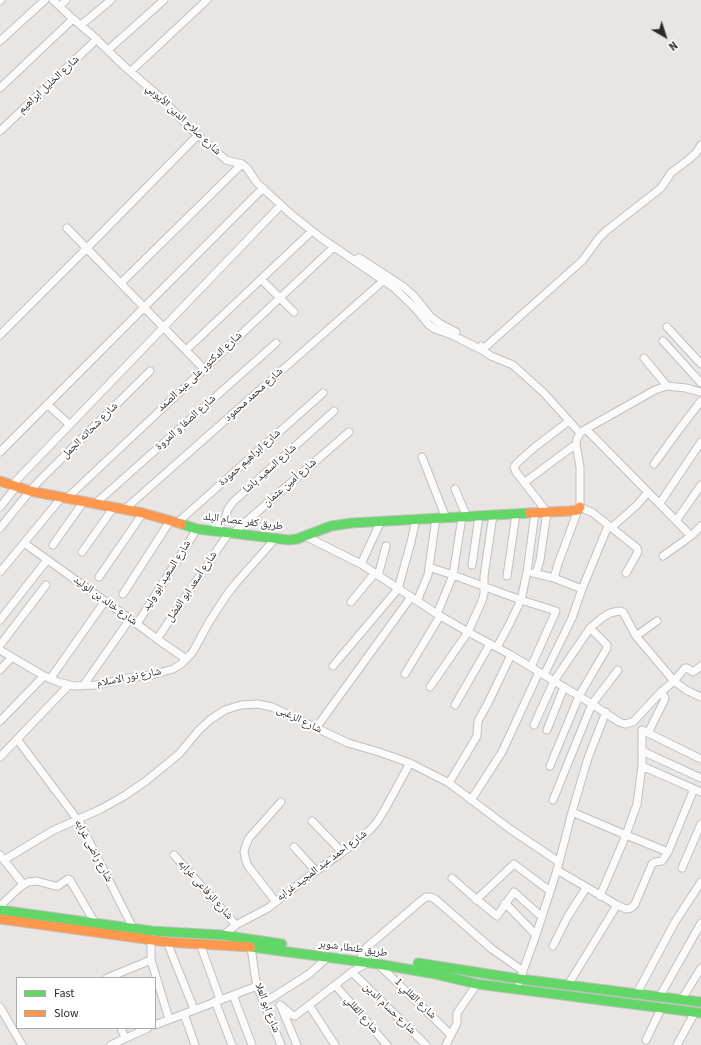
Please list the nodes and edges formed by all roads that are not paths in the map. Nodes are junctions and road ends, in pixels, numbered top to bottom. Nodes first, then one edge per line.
1 (45, 0) edge
2 (53, 0) edge
3 (66, 0) edge
4 (111, 0) edge
5 (164, 0) edge
6 (208, 0) edge
7 (60, 6) junction
8 (73, 19) junction
9 (81, 25) junction
10 (97, 39) junction
11 (0, 41) edge
12 (108, 50) junction
13 (131, 71) junction
14 (0, 88) edge
15 (0, 131) edge
16 (198, 135) junction
17 (701, 145) edge
18 (242, 164) junction
19 (263, 188) junction
20 (281, 205) junction
21 (67, 228) dead end
22 (312, 231) junction
23 (334, 247) junction
24 (87, 248) junction
25 (355, 260) junction
26 (261, 279) junction
27 (383, 281) junction
28 (121, 283) junction
29 (280, 298) junction
30 (144, 307) junction
31 (294, 312) dead end
32 (164, 327) junction
33 (667, 327) dead end
34 (0, 335) edge
35 (663, 342) dead end
36 (276, 343) dead end
37 (186, 350) junction
38 (482, 350) junction
39 (644, 358) dead end
40 (701, 364) edge
41 (204, 369) junction
42 (150, 371) dead end
43 (701, 383) edge
44 (667, 386) junction
45 (701, 392) edge
46 (322, 393) dead end
47 (701, 401) edge
48 (47, 404) junction
49 (334, 411) dead end
50 (569, 421) junction
51 (70, 425) junction
52 (583, 431) junction
53 (349, 432) dead end
54 (701, 442) edge
55 (576, 444) junction
56 (0, 452) edge
57 (422, 456) dead end
58 (654, 464) dead end
59 (0, 481) edge
60 (525, 482) junction
61 (701, 485) edge
62 (14, 486) junction
63 (455, 489) dead end
64 (30, 491) junction
65 (648, 492) junction
66 (64, 498) junction
67 (84, 502) junction
68 (660, 503) junction
69 (96, 504) junction
70 (0, 506) edge
71 (114, 507) junction
72 (579, 508) junction
73 (125, 509) junction
74 (535, 512) junction
75 (547, 512) junction
76 (143, 513) junction
77 (516, 514) junction
78 (492, 515) junction
79 (479, 516) junction
80 (465, 517) junction
81 (436, 518) junction
82 (446, 518) junction
83 (416, 519) junction
84 (381, 521) junction
85 (676, 521) junction
86 (173, 522) junction
87 (701, 526) edge
88 (609, 527) junction
89 (0, 528) edge
90 (197, 529) junction
91 (211, 531) junction
92 (230, 534) junction
93 (305, 536) junction
94 (691, 536) junction
95 (275, 540) junction
96 (24, 543) junction
97 (53, 544) dead end
98 (386, 546) dead end
99 (82, 552) dead end
100 (663, 556) dead end
101 (47, 560) junction
102 (361, 564) junction
103 (472, 565) dead end
104 (429, 567) junction
105 (0, 572) edge
106 (527, 572) junction
107 (626, 573) dead end
108 (536, 574) junction
109 (376, 575) junction
110 (453, 575) junction
111 (507, 576) dead end
112 (99, 577) dead end
113 (554, 578) junction
114 (46, 585) dead end
115 (484, 587) junction
116 (398, 589) junction
117 (582, 589) junction
118 (123, 594) dead end
119 (414, 599) junction
120 (521, 600) junction
121 (105, 601) junction
122 (351, 602) dead end
123 (439, 615) junction
124 (130, 619) junction
125 (0, 620) edge
126 (657, 621) dead end
127 (137, 624) junction
128 (590, 628) junction
129 (468, 632) junction
130 (636, 636) junction
131 (157, 639) junction
132 (0, 645) edge
133 (494, 646) junction
134 (0, 650) edge
135 (511, 655) junction
136 (12, 657) junction
137 (186, 659) junction
138 (332, 666) dead end
139 (701, 666) edge
140 (531, 667) junction
141 (0, 670) edge
142 (618, 670) dead end
143 (405, 674) dead end
144 (542, 674) junction
145 (47, 677) junction
146 (554, 681) junction
147 (674, 681) junction
148 (69, 685) junction
149 (83, 686) junction
150 (430, 687) dead end
151 (564, 687) junction
152 (661, 692) junction
153 (580, 696) junction
154 (701, 697) edge
155 (592, 704) junction
156 (455, 705) dead end
157 (606, 712) junction
158 (0, 721) edge
159 (534, 725) dead end
160 (316, 728) junction
161 (547, 730) dead end
162 (648, 733) junction
163 (17, 739) junction
164 (642, 751) junction
165 (0, 757) edge
166 (701, 759) edge
167 (410, 763) junction
168 (550, 766) dead end
169 (642, 766) junction
170 (701, 778) edge
171 (449, 783) junction
172 (694, 788) junction
173 (701, 792) edge
174 (471, 800) junction
175 (553, 800) dead end
176 (281, 802) dead end
177 (572, 812) junction
178 (77, 820) junction
179 (312, 821) dead end
180 (701, 824) edge
181 (626, 835) junction
182 (294, 847) dead end
183 (342, 852) junction
184 (668, 852) junction
185 (174, 855) dead end
186 (2, 858) edge
187 (559, 862) junction
188 (682, 868) dead end
189 (557, 870) junction
190 (316, 871) junction
191 (452, 878) dead end
192 (701, 882) edge
193 (23, 884) junction
194 (586, 888) junction
195 (550, 891) junction
196 (600, 896) junction
197 (476, 900) junction
198 (276, 902) junction
199 (505, 903) junction
200 (617, 905) junction
201 (1, 908) edge
202 (542, 917) junction
203 (0, 919) edge
204 (95, 923) junction
205 (701, 923) edge
206 (236, 925) junction
207 (133, 928) junction
208 (151, 935) junction
209 (536, 935) junction
210 (222, 936) junction
211 (167, 942) junction
212 (205, 944) junction
213 (553, 946) dead end
214 (251, 948) junction
215 (327, 958) junction
216 (152, 960) junction
217 (363, 960) junction
218 (378, 964) junction
219 (701, 968) edge
220 (352, 972) junction
221 (521, 975) junction
222 (109, 977) edge
223 (478, 984) junction
224 (335, 985) junction
225 (568, 985) junction
226 (257, 986) junction
227 (516, 988) junction
228 (233, 994) junction
229 (637, 994) junction
230 (276, 996) junction
231 (660, 996) junction
232 (218, 1000) junction
233 (682, 1000) junction
234 (263, 1002) junction
235 (701, 1002) edge
236 (280, 1005) junction
237 (309, 1005) junction
238 (0, 1007) edge
239 (662, 1008) junction
240 (194, 1009) junction
241 (698, 1012) edge
242 (184, 1014) junction
243 (169, 1019) junction
244 (156, 1025) edge
245 (121, 1029) edge
246 (146, 1029) edge
247 (451, 1035) junction
248 (646, 1040) dead end
249 (122, 1041) edge
250 (22, 1045) edge
251 (111, 1045) edge
252 (195, 1045) edge
253 (232, 1045) edge
254 (252, 1045) edge
255 (281, 1045) edge
256 (297, 1045) edge
257 (335, 1045) edge
258 (387, 1045) edge
259 (426, 1045) edge
260 (446, 1045) edge
261 (678, 1045) edge

1 - 11 street
2 - 7 street, شارع صلاح الدين الأيوبي
3 - 7 street
4 - 9 street
5 - 12 street
6 - 13 street
7 - 8 street, شارع صلاح الدين الأيوبي
8 - 9 street, شارع صلاح الدين الأيوبي
8 - 14 street
9 - 10 street, شارع صلاح الدين الأيوبي
10 - 12 street, شارع صلاح الدين الأيوبي
10 - 15 street, شارع الخليل ابراهيم
12 - 13 street, شارع صلاح الدين الأيوبي
13 - 16 street, شارع صلاح الدين الأيوبي
16 - 18 street, شارع صلاح الدين الأيوبي
16 - 24 street
17 - 38 street
18 - 19 street
18 - 28 street
19 - 20 street
19 - 30 street
20 - 22 street
20 - 32 street
21 - 24 street
22 - 23 street
22 - 26 street
23 - 25 street
23 - 29 street, شارع الدكتور على عبد الصمد
24 - 28 street
24 - 34 street
25 - 27 street
25 - 38 street
26 - 29 street
26 - 37 street
27 - 38 street
27 - 73 street, شارع محمد محمود
28 - 30 street
29 - 31 street
29 - 41 street, شارع الدكتور على عبد الصمد
30 - 32 street
30 - 48 street
32 - 37 street
32 - 51 street
33 - 40 street
35 - 43 street
36 - 69 street, شارع الصفا و المروة
37 - 41 street
38 - 50 street
39 - 44 street
41 - 66 street, شارع الدكتور على عبد الصمد
42 - 64 street, شارع شحاته الجمل
44 - 45 street
44 - 52 street
46 - 86 street, شارع ابراهيم حمودة
47 - 58 street
48 - 51 street
48 - 56 street
49 - 91 street, شارع السعيد باشا
50 - 52 street
50 - 60 street
51 - 62 street
52 - 55 street
52 - 65 street
53 - 92 street, شارع أمين عثمان
54 - 68 street
55 - 60 street
55 - 72 street
57 - 82 street
59 - 62 street, طريق كفر عصام البلد
60 - 75 street
61 - 85 street
62 - 64 street, طريق كفر عصام البلد
62 - 70 street
63 - 80 street
64 - 66 street, طريق كفر عصام البلد
64 - 89 street, شارع شحاته الجمل
65 - 68 street
65 - 88 street
66 - 67 street, طريق كفر عصام البلد
66 - 96 street, شارع الدكتور على عبد الصمد
67 - 69 street, طريق كفر عصام البلد
67 - 97 street
68 - 85 street
69 - 71 street, طريق كفر عصام البلد
71 - 73 street, طريق كفر عصام البلد
71 - 99 street
72 - 75 street, طريق كفر عصام البلد
72 - 88 street
72 - 113 street
73 - 76 street, طريق كفر عصام البلد
74 - 75 street, طريق كفر عصام البلد
74 - 77 street, طريق كفر عصام البلد
74 - 106 street
75 - 108 street
76 - 86 street, طريق كفر عصام البلد
76 - 112 street
77 - 78 street, طريق كفر عصام البلد
77 - 111 street
78 - 79 street, طريق كفر عصام البلد
78 - 115 street
79 - 80 street, طريق كفر عصام البلد
79 - 103 street
80 - 82 street, طريق كفر عصام البلد
80 - 110 street
81 - 82 street, طريق كفر عصام البلد
81 - 83 street, طريق كفر عصام البلد
81 - 104 street
83 - 84 street, طريق كفر عصام البلد
83 - 116 street
84 - 93 street, طريق كفر عصام البلد
84 - 102 street
85 - 94 street
86 - 90 street, طريق كفر عصام البلد
86 - 118 street, شارع ابراهيم حمودة
87 - 94 street
88 - 107 street
88 - 117 street
90 - 91 street, طريق كفر عصام البلد
90 - 127 street, شارع السعيد ابو وليد
91 - 92 street, طريق كفر عصام البلد
92 - 95 street, طريق كفر عصام البلد
92 - 131 street, شارع أسعد ابو الفضل
93 - 95 street, طريق كفر عصام البلد
93 - 102 street
94 - 100 street
95 - 137 street, شارع نور الاسلام
96 - 101 street, شارع خالد بن الوليد
96 - 105 street, شارع الدكتور على عبد الصمد
98 - 109 street
101 - 121 street, شارع خالد بن الوليد
101 - 125 street
102 - 109 street
104 - 110 street
104 - 119 street
106 - 108 street
106 - 120 street
108 - 113 street
109 - 116 street
109 - 122 street
110 - 115 street
110 - 123 street
113 - 117 street
114 - 132 street
115 - 120 street
115 - 129 street
116 - 119 street
116 - 138 street
117 - 144 street
119 - 123 street
119 - 160 street
120 - 133 street
120 - 140 street
121 - 124 street, شارع خالد بن الوليد
121 - 145 street
123 - 129 street
123 - 143 street
124 - 127 street, شارع خالد بن الوليد
124 - 149 street
126 - 130 street
127 - 131 street, شارع خالد بن الوليد
128 - 130 street
128 - 146 street
128 - 153 street
129 - 133 street
129 - 150 street
130 - 147 street
131 - 137 street, شارع خالد بن الوليد
133 - 135 street
133 - 156 street
134 - 136 street, شارع نور الاسلام
135 - 140 street
135 - 171 street
136 - 141 street
136 - 145 street, شارع نور الاسلام
137 - 149 street, شارع نور الاسلام
139 - 147 street
140 - 144 street
142 - 155 street
144 - 146 street
144 - 174 street
145 - 148 street, شارع نور الاسلام
145 - 158 street
146 - 151 street
146 - 159 street
147 - 152 street
147 - 154 street
148 - 149 street, شارع نور الاسلام
148 - 163 street
151 - 153 street
151 - 161 street
152 - 157 street
152 - 162 street
153 - 155 street
153 - 168 street
155 - 157 street
155 - 175 street
157 - 177 street
160 - 167 street, شارع الزغبى
160 - 178 street, شارع الزغبى
162 - 164 street
162 - 166 street
163 - 165 street
163 - 178 street, شارع راضى غرابه
164 - 169 street
164 - 170 street
167 - 171 street, شارع الزغبى
167 - 183 street, شارع احمد عبد المجيد غرابه
169 - 172 street
169 - 181 street
171 - 174 street, شارع الزغبى
172 - 173 street
172 - 184 street
174 - 187 street, شارع الزغبى
176 - 198 street
177 - 181 street
177 - 187 street
178 - 186 street, شارع الزغبى
178 - 207 street, شارع راضى غرابه
179 - 183 street
180 - 188 street
181 - 184 street
181 - 196 street
182 - 190 street
183 - 190 street, شارع احمد عبد المجيد غرابه
184 - 200 street
185 - 206 street, شارع الرفاعى غرابه
186 - 193 street
187 - 189 street
189 - 194 street
189 - 195 street
190 - 198 street, شارع احمد عبد المجيد غرابه
191 - 197 street
192 - 229 street
193 - 201 street
193 - 204 street
194 - 196 street
194 - 213 street
195 - 197 street
195 - 202 street
196 - 200 street
197 - 199 street
198 - 206 street, شارع احمد عبد المجيد غرابه
199 - 202 street
199 - 209 street
200 - 225 street
201 - 204 street, طريق طنطا, شوبر
202 - 209 street
203 - 208 street, طريق طنطا, شوبر
204 - 207 street, طريق طنطا, شوبر
205 - 231 street
206 - 210 street, شارع احمد عبد المجيد غرابه
207 - 208 street, طريق طنطا, شوبر
208 - 210 street, طريق طنطا, شوبر
208 - 211 street, طريق طنطا, شوبر
208 - 216 street
209 - 221 street
210 - 212 street, شارع احمد عبد المجيد غرابه
210 - 217 street, طريق طنطا, شوبر
211 - 212 street, طريق طنطا, شوبر
211 - 240 street
212 - 214 street, طريق طنطا, شوبر
212 - 232 street
214 - 215 street, طريق طنطا, شوبر
214 - 226 street, شارع ابو العلا
215 - 217 street, طريق طنطا, شوبر
215 - 230 street
216 - 222 street
216 - 243 street
217 - 218 street, طريق طنطا, شوبر
217 - 220 street
217 - 221 street, طريق طنطا, شوبر
217 - 221 street
218 - 223 street, طريق طنطا, شوبر
218 - 247 street, شارع القللي 1
219 - 233 street
220 - 224 street
220 - 259 street, شارع حسام الدين
221 - 225 street, طريق طنطا, شوبر
221 - 227 street
223 - 227 street, طريق طنطا, شوبر
223 - 247 street
224 - 237 street
224 - 258 street, شارع القللي
225 - 229 street, طريق طنطا, شوبر
226 - 228 street
226 - 234 street, شارع ابو العلا
227 - 239 street, طريق طنطا, شوبر
228 - 232 street
228 - 254 street
229 - 231 street, طريق طنطا, شوبر
230 - 234 street
230 - 236 street
231 - 233 street, طريق طنطا, شوبر
232 - 240 street
232 - 253 street
233 - 235 street, طريق طنطا, شوبر
234 - 255 street, شارع ابو العلا
236 - 237 street
236 - 256 street
237 - 257 street
238 - 250 street
239 - 241 street, طريق طنطا, شوبر
239 - 248 street
240 - 242 street
241 - 261 street
242 - 243 street
242 - 252 street
243 - 244 street
245 - 249 street
246 - 249 street
247 - 260 street
249 - 251 street

